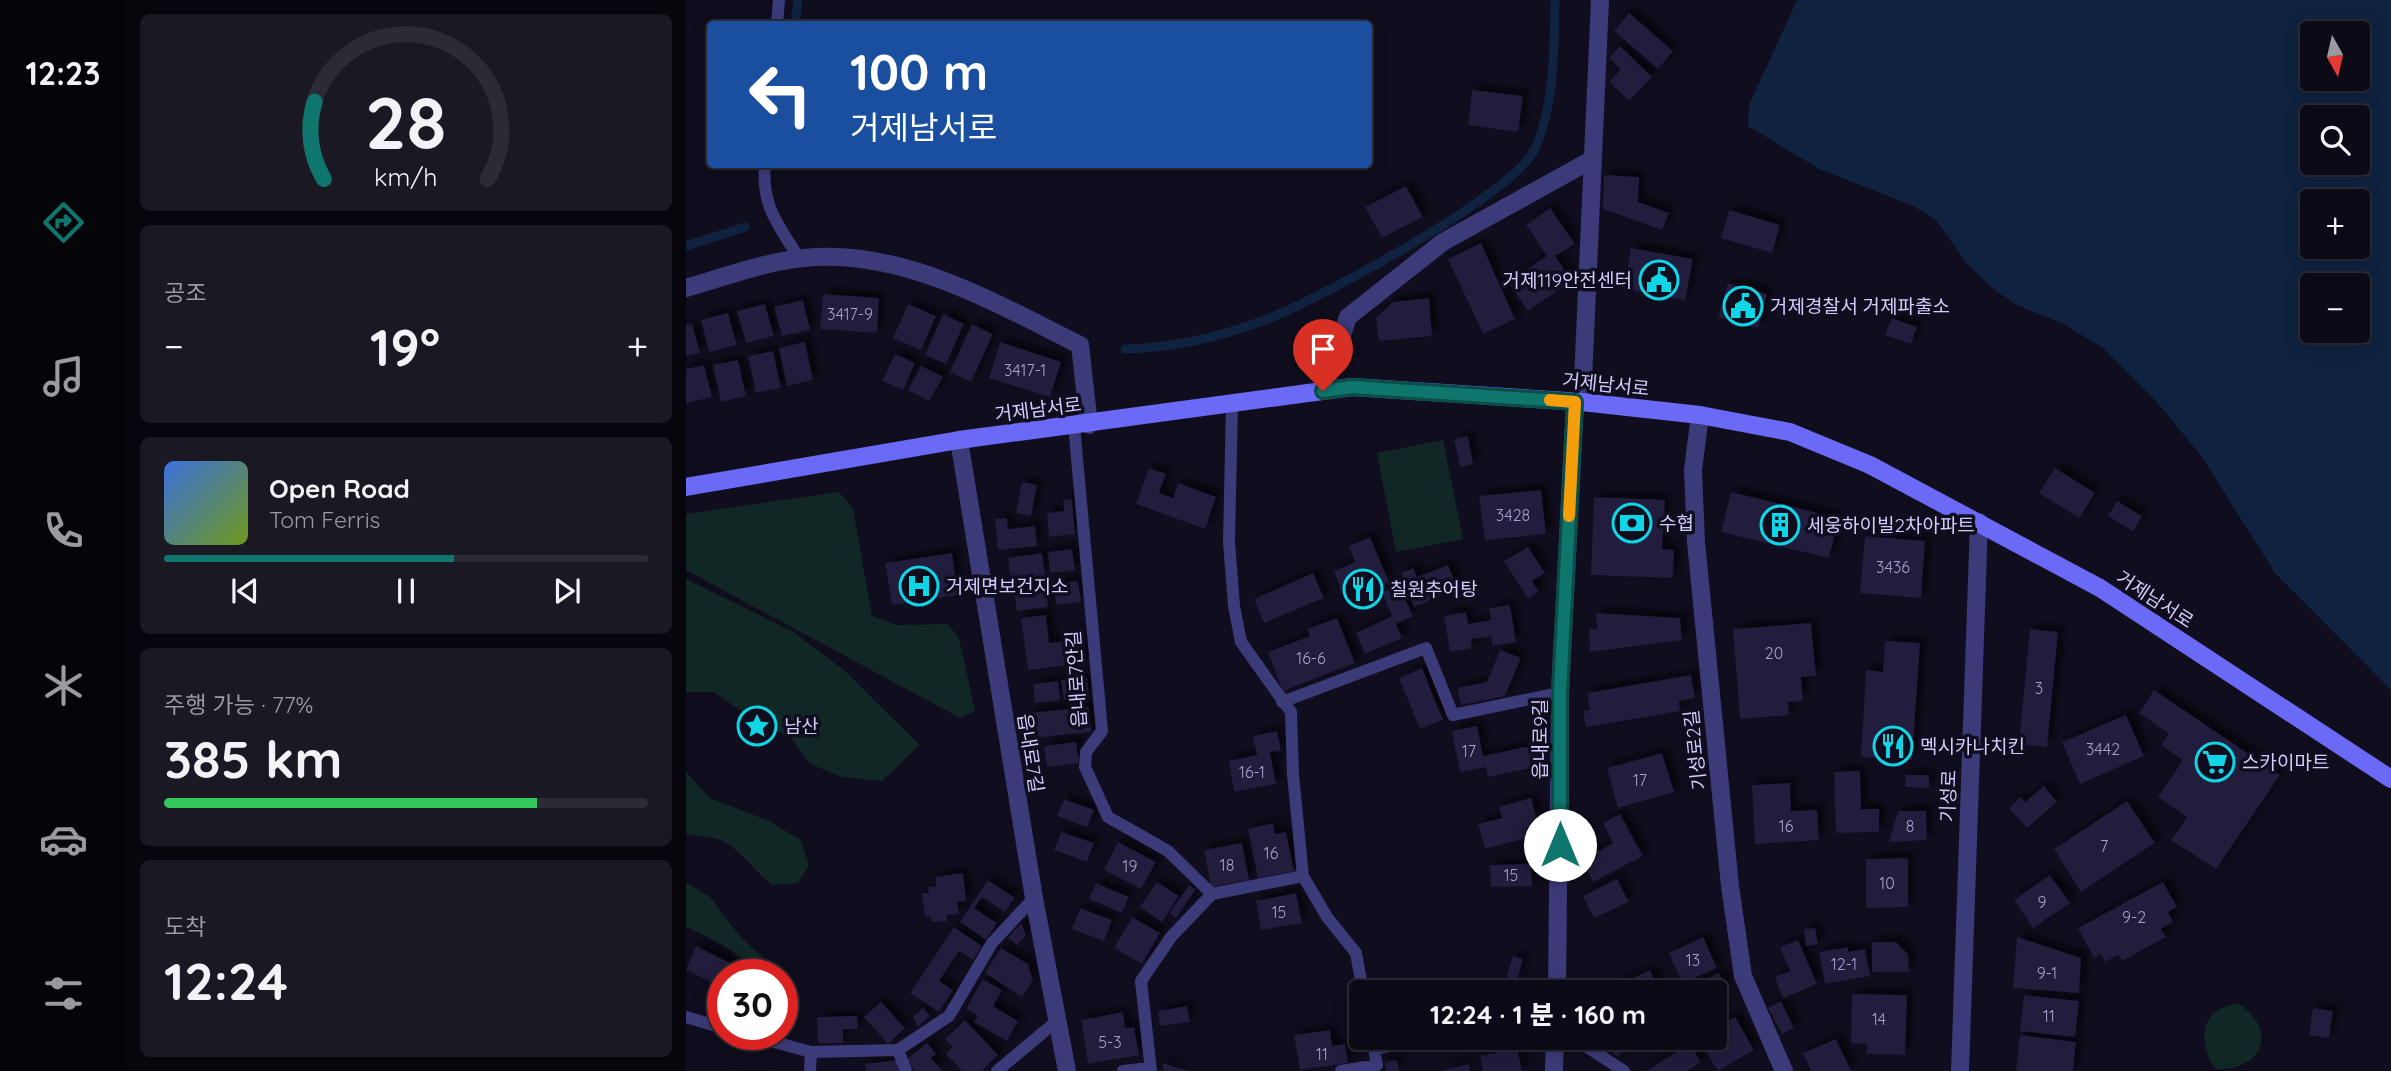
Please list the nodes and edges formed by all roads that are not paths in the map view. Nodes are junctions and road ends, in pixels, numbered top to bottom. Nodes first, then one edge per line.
1 (779, 0) edge
2 (1600, 0) edge
3 (777, 21) edge
4 (1593, 159) junction
5 (765, 168) edge
6 (800, 260) junction
7 (686, 288) edge
8 (1323, 391) junction
9 (1578, 402) junction
10 (1232, 404) junction
11 (1700, 415) junction
12 (1081, 425) junction
13 (959, 440) junction
14 (686, 486) edge
15 (1979, 522) junction
16 (1560, 692) junction
17 (1282, 702) junction
18 (2391, 779) edge
19 (1303, 876) junction
20 (1212, 894) junction
21 (1034, 898) junction
22 (1361, 980) edge
23 (1557, 980) edge
24 (686, 1017) edge
25 (1058, 1020) junction
26 (707, 1023) edge
27 (798, 1048) edge
28 (898, 1050) junction
29 (1374, 1050) edge
30 (1555, 1050) edge
31 (1592, 1050) edge
32 (811, 1052) junction
33 (1150, 1069) edge
34 (810, 1071) edge
35 (906, 1071) edge
36 (997, 1071) edge
37 (1067, 1071) edge
38 (1122, 1071) edge
39 (1341, 1071) edge
40 (1554, 1071) edge
41 (1624, 1071) edge
42 (1783, 1071) edge
43 (1960, 1071) edge

1 - 3 lane
2 - 4 street, 읍내로9길
4 - 8 street
4 - 9 street, 읍내로9길
5 - 6 lane
6 - 7 street
6 - 12 street
8 - 9 main road, 거제남서로
8 - 10 main road, 거제남서로
9 - 11 main road, 거제남서로
9 - 16 street, 읍내로9길
10 - 12 main road, 거제남서로
10 - 17 lane
11 - 15 main road, 거제남서로
11 - 42 street, 기성로2길
12 - 13 main road, 거제남서로
12 - 20 lane, 읍내로7안길
13 - 14 main road, 거제남서로
13 - 21 street, 읍내로7길
15 - 18 main road, 거제남서로
15 - 43 street, 기성로
16 - 17 lane
16 - 23 street, 읍내로9길
17 - 19 lane
19 - 20 lane
19 - 22 lane
20 - 33 lane
21 - 25 street, 읍내로7길
21 - 28 lane
24 - 26 lane
25 - 36 lane
25 - 37 street, 읍내로7길
27 - 32 lane
28 - 32 lane
28 - 35 lane
29 - 39 lane
30 - 40 street
31 - 41 lane
32 - 34 lane
33 - 38 lane

